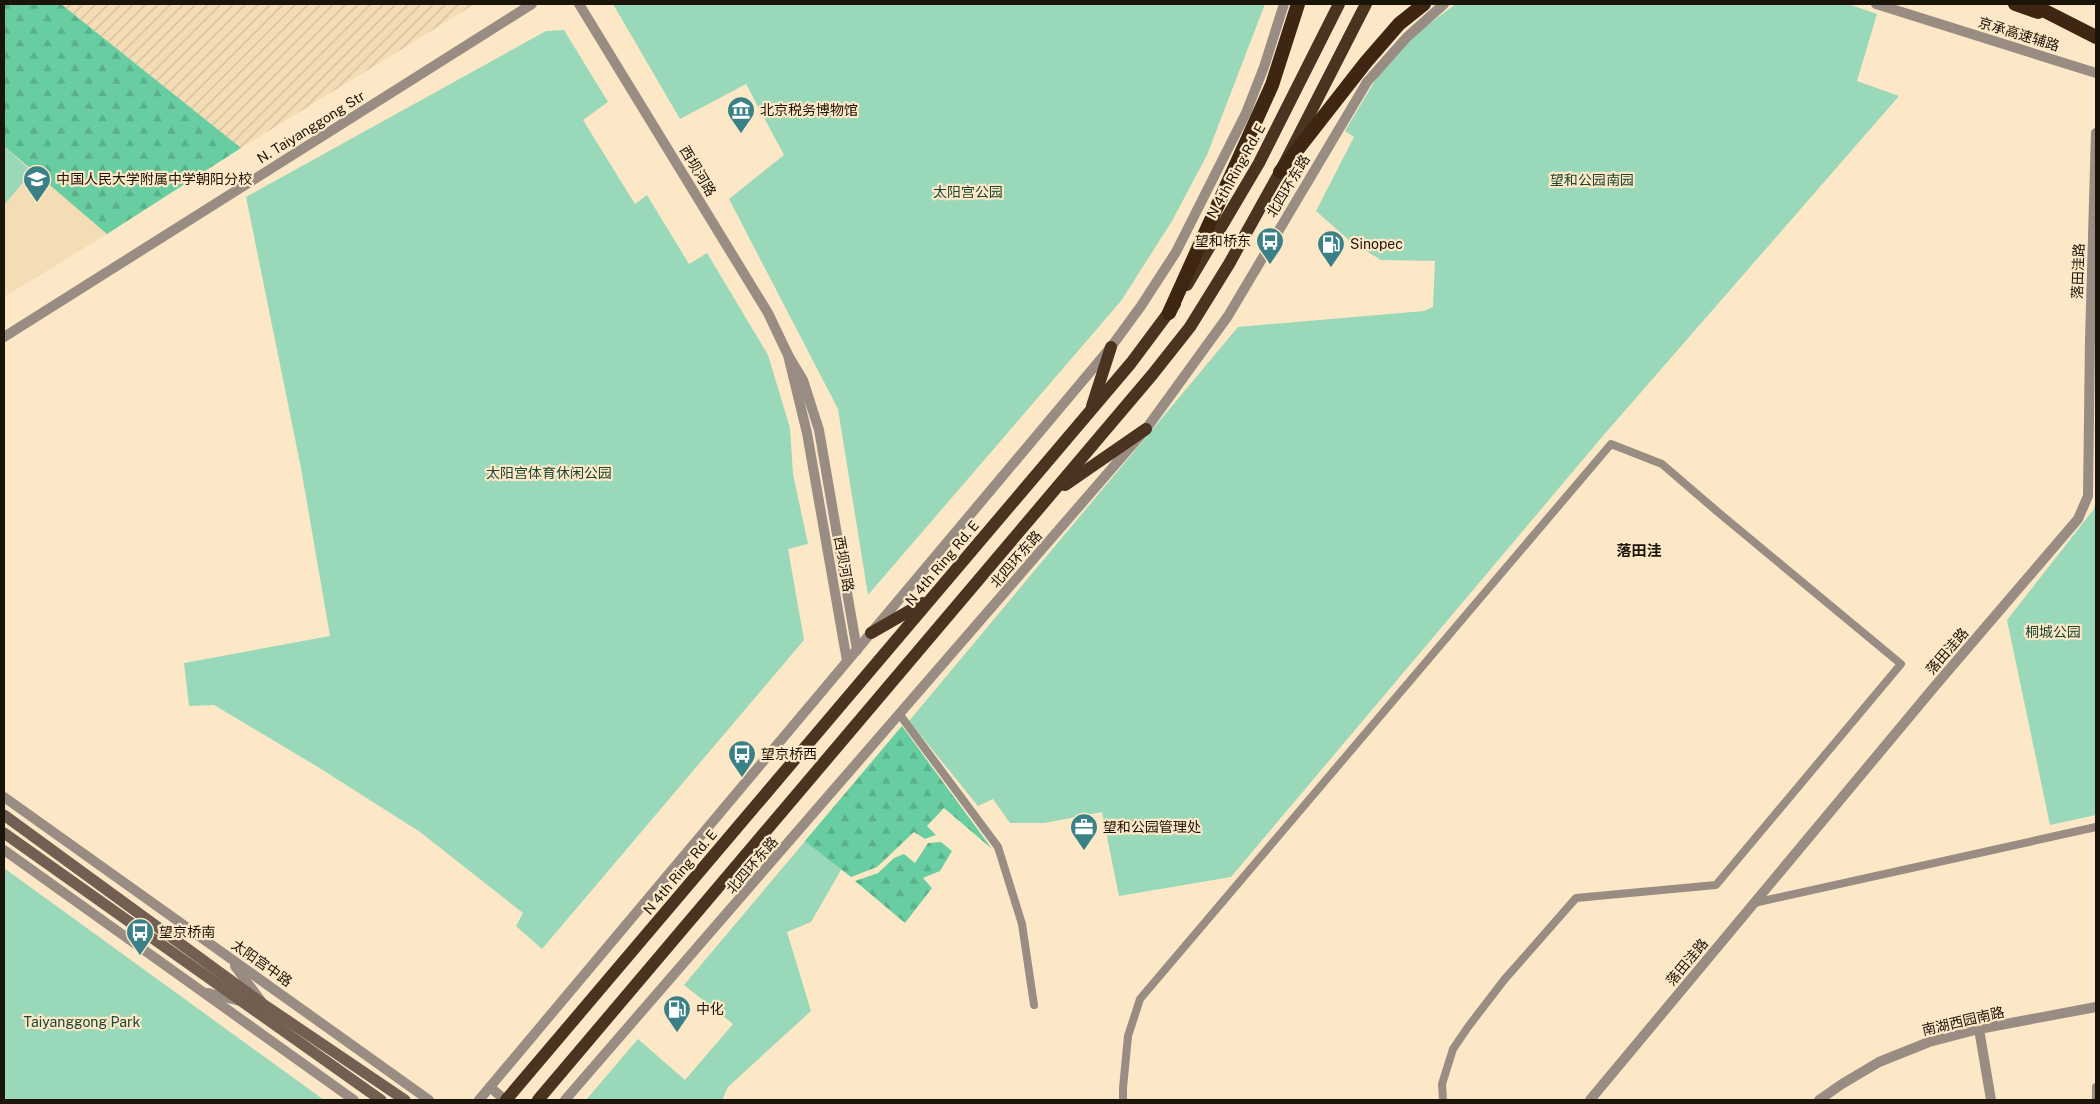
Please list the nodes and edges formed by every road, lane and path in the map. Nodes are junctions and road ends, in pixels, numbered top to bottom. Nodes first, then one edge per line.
1 (532, 4) edge
2 (579, 4) edge
3 (1284, 4) edge
4 (1298, 4) edge
5 (1339, 4) edge
6 (1366, 4) edge
7 (1424, 4) edge
8 (1444, 4) edge
9 (1876, 4) edge
10 (2015, 4) edge
11 (2031, 4) edge
12 (2078, 28) junction
13 (2096, 36) edge
14 (2096, 73) edge
15 (2096, 133) edge
16 (1280, 172) junction
17 (1169, 314) junction
18 (4, 337) edge
19 (1111, 346) junction
20 (788, 355) junction
21 (1090, 411) junction
22 (1146, 429) junction
23 (1051, 494) junction
24 (932, 598) junction
25 (871, 633) junction
26 (857, 650) junction
27 (847, 661) junction
28 (900, 715) junction
29 (4, 798) edge
30 (4, 815) edge
31 (2096, 827) edge
32 (4, 833) edge
33 (4, 850) edge
34 (28, 850) junction
35 (49, 882) junction
36 (1754, 903) junction
37 (230, 958) junction
38 (202, 991) junction
39 (242, 1001) junction
40 (263, 1004) junction
41 (1034, 1005) dead end
42 (2096, 1007) edge
43 (1978, 1029) junction
44 (490, 1087) junction
45 (2096, 1087) edge
46 (2096, 1098) edge
47 (539, 1099) edge
48 (354, 1100) edge
49 (381, 1100) edge
50 (405, 1100) edge
51 (429, 1100) edge
52 (479, 1100) edge
53 (488, 1100) edge
54 (506, 1100) edge
55 (565, 1100) edge
56 (1124, 1100) edge
57 (1442, 1100) edge
58 (1590, 1100) edge
59 (1819, 1100) edge
60 (1991, 1100) edge

1 - 18 street, N. Taiyanggong Str
2 - 20 street, 西坝河路
3 - 19 street
4 - 17 highway
5 - 17 highway, N 4th Ring Rd. E
6 - 16 highway
7 - 16 highway
8 - 22 street, 北四环东路
9 - 14 street, 京承高速辅路
10 - 12 highway
11 - 12 highway
12 - 13 highway
15 - 36 street, 落田洼路
16 - 23 highway
17 - 21 highway, N 4th Ring Rd. E
19 - 21 highway
19 - 25 street
20 - 26 street, 西坝河路
20 - 27 street, 西坝河路
21 - 24 highway, N 4th Ring Rd. E
22 - 23 highway
22 - 28 street, 北四环东路
23 - 47 highway
24 - 25 highway
24 - 54 highway, N 4th Ring Rd. E
25 - 26 street
26 - 27 street
27 - 44 street
28 - 41 street
28 - 55 street, 北四环东路
29 - 37 street, 太阳宫中路
30 - 40 main road
31 - 36 street
32 - 34 main road
33 - 35 street
34 - 35 street
34 - 39 main road
35 - 38 street
36 - 58 street, 落田洼路
37 - 40 street
37 - 51 street, 太阳宫中路
38 - 39 street
38 - 48 street
39 - 49 main road
40 - 50 main road
42 - 43 street, 南湖西园南路
43 - 59 street, 南湖西园南路
43 - 60 street
44 - 52 street
44 - 53 street
44 - 54 street
45 - 46 street
56 - 57 street

